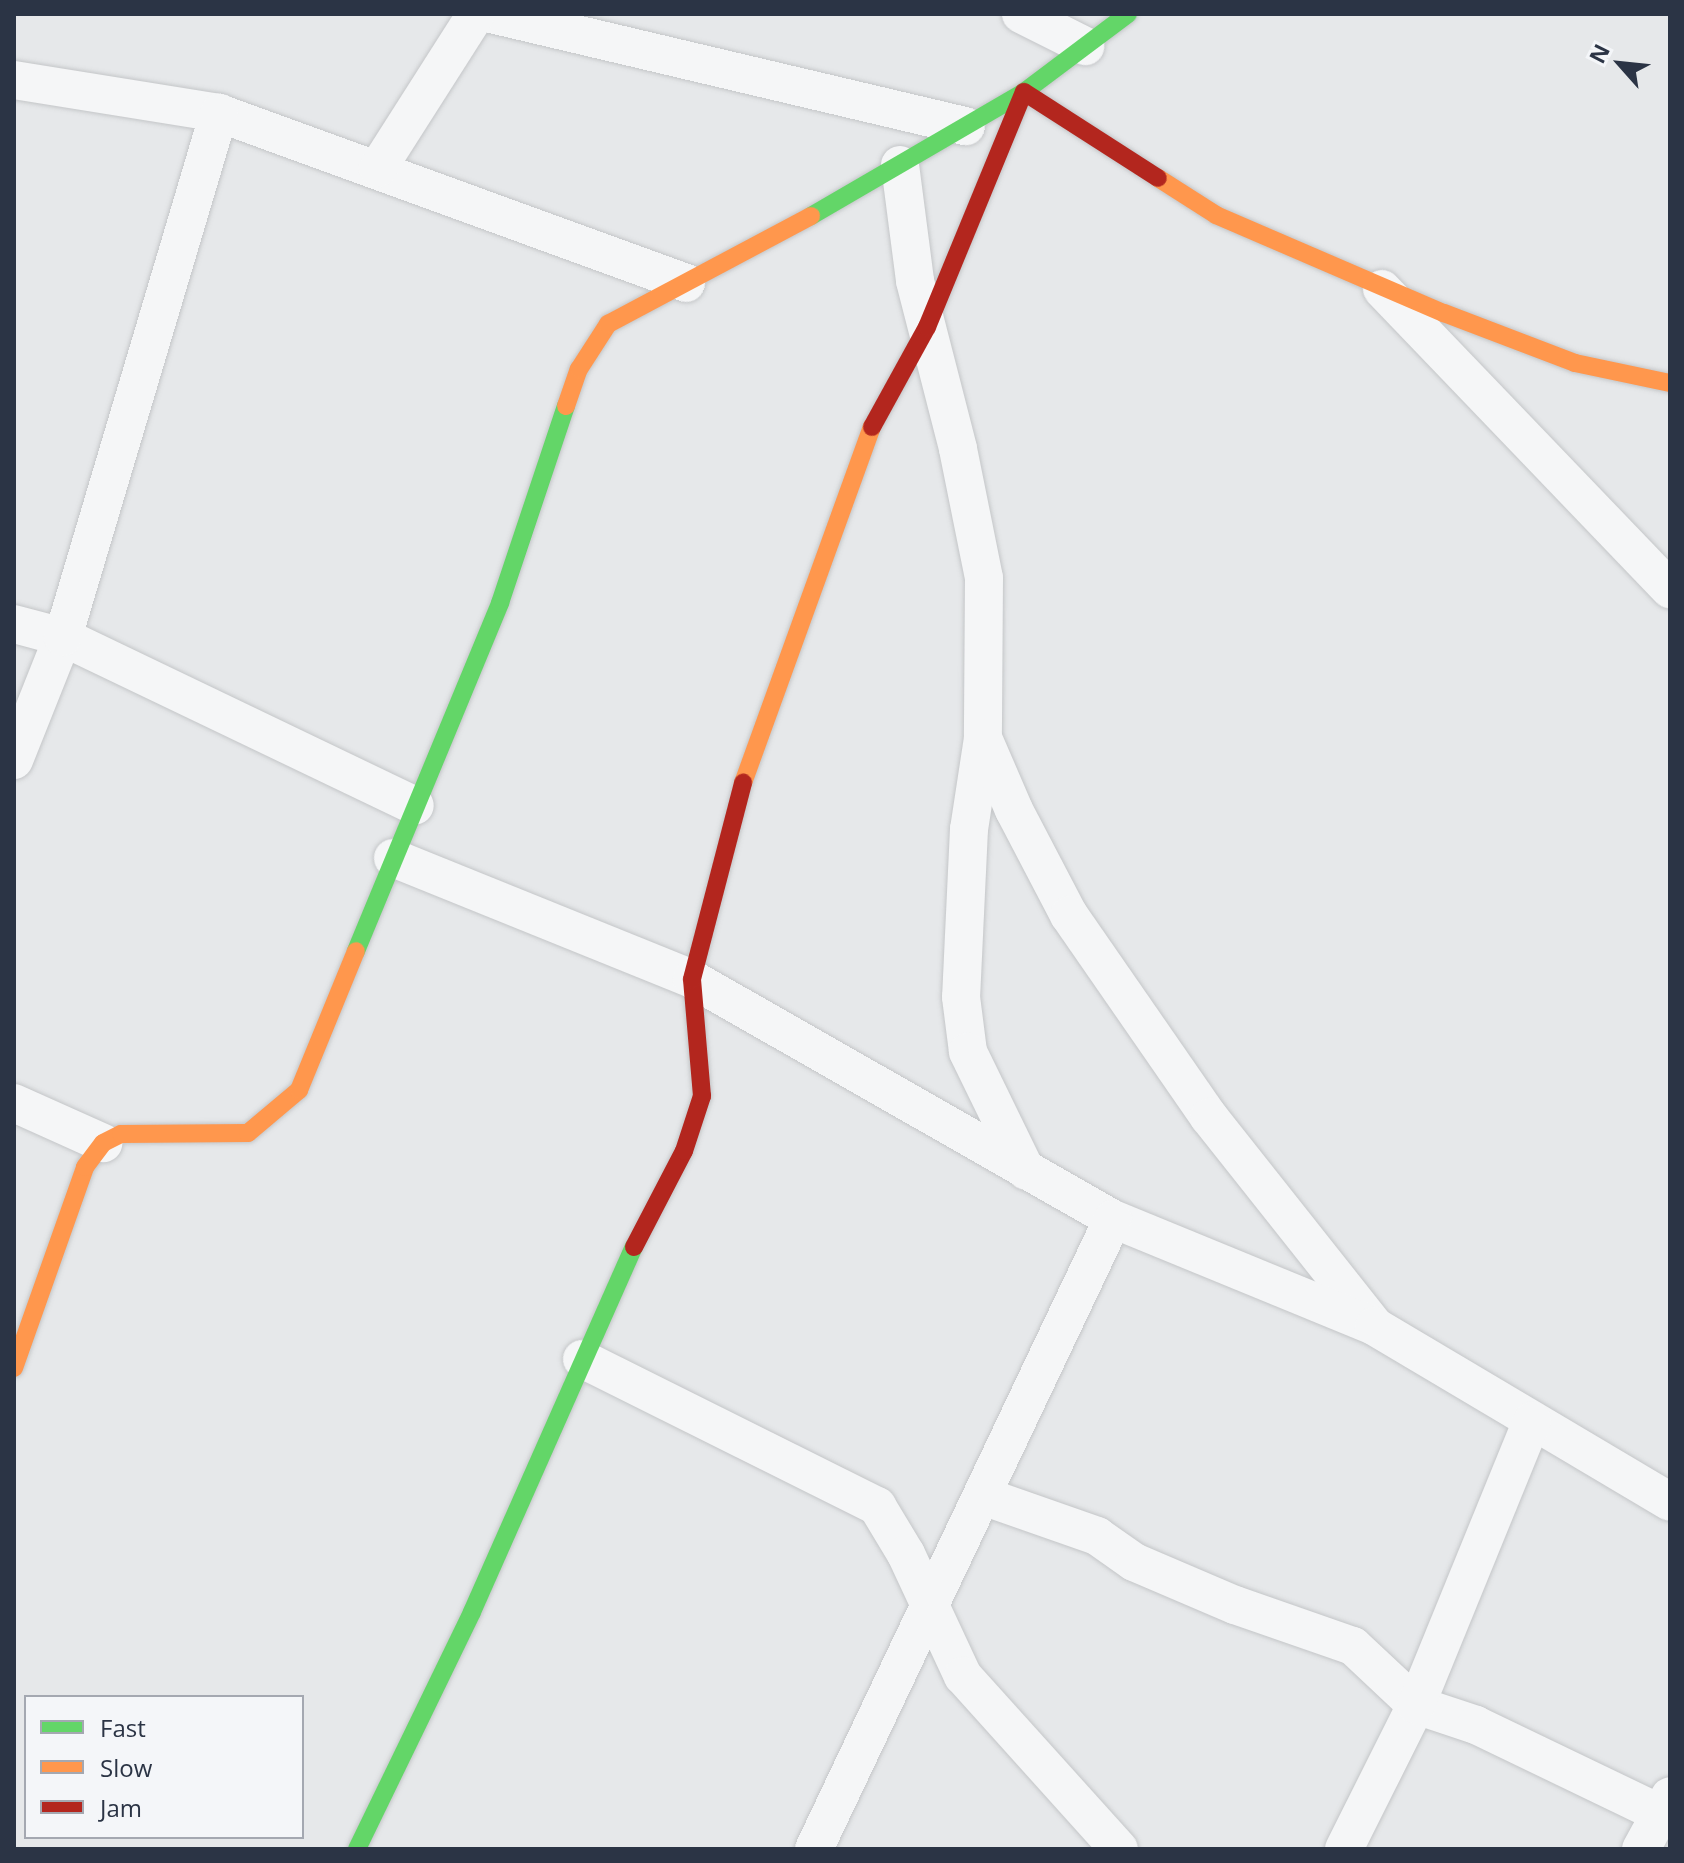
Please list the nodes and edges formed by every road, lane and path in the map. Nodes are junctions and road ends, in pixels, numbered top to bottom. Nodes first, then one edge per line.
1 (476, 14) edge
2 (491, 14) edge
3 (1021, 14) edge
4 (1121, 17) edge
5 (1085, 46) junction
6 (14, 80) edge
7 (1024, 92) junction
8 (219, 113) junction
9 (966, 126) junction
10 (900, 165) junction
11 (378, 168) junction
12 (686, 283) junction
13 (1377, 284) junction
14 (927, 327) junction
15 (1670, 383) edge
16 (1670, 589) edge
17 (14, 624) edge
18 (63, 637) junction
19 (983, 738) junction
20 (14, 760) edge
21 (415, 806) junction
22 (393, 858) junction
23 (692, 979) junction
24 (14, 1103) edge
25 (103, 1143) junction
26 (1026, 1171) junction
27 (1113, 1219) junction
28 (1374, 1326) junction
29 (582, 1359) junction
30 (14, 1368) edge
31 (1532, 1421) junction
32 (983, 1496) junction
33 (1670, 1502) edge
34 (929, 1612) junction
35 (1416, 1705) junction
36 (1665, 1805) edge
37 (357, 1849) edge
38 (814, 1849) edge
39 (1119, 1849) edge
40 (1344, 1849) edge
41 (1641, 1849) edge

1 - 11 street
2 - 9 street
3 - 5 street
4 - 5 street
5 - 7 street
6 - 8 street
7 - 9 street
7 - 13 street
7 - 14 street
8 - 11 street
8 - 18 street
9 - 10 street
10 - 12 street
10 - 14 street
11 - 12 street
12 - 21 street
13 - 15 street
13 - 16 street
14 - 19 street
14 - 23 street
17 - 18 street
18 - 20 street
18 - 21 street
19 - 26 street
19 - 28 street
21 - 22 street
22 - 23 street
22 - 25 street
23 - 26 street
23 - 29 street
24 - 25 street
25 - 30 street
26 - 27 street
27 - 28 street
27 - 32 street
28 - 31 street
29 - 34 street
29 - 37 street
31 - 33 street
31 - 35 street
32 - 34 street
32 - 35 street
34 - 38 street
34 - 39 street
35 - 36 street
35 - 40 street
36 - 41 street

